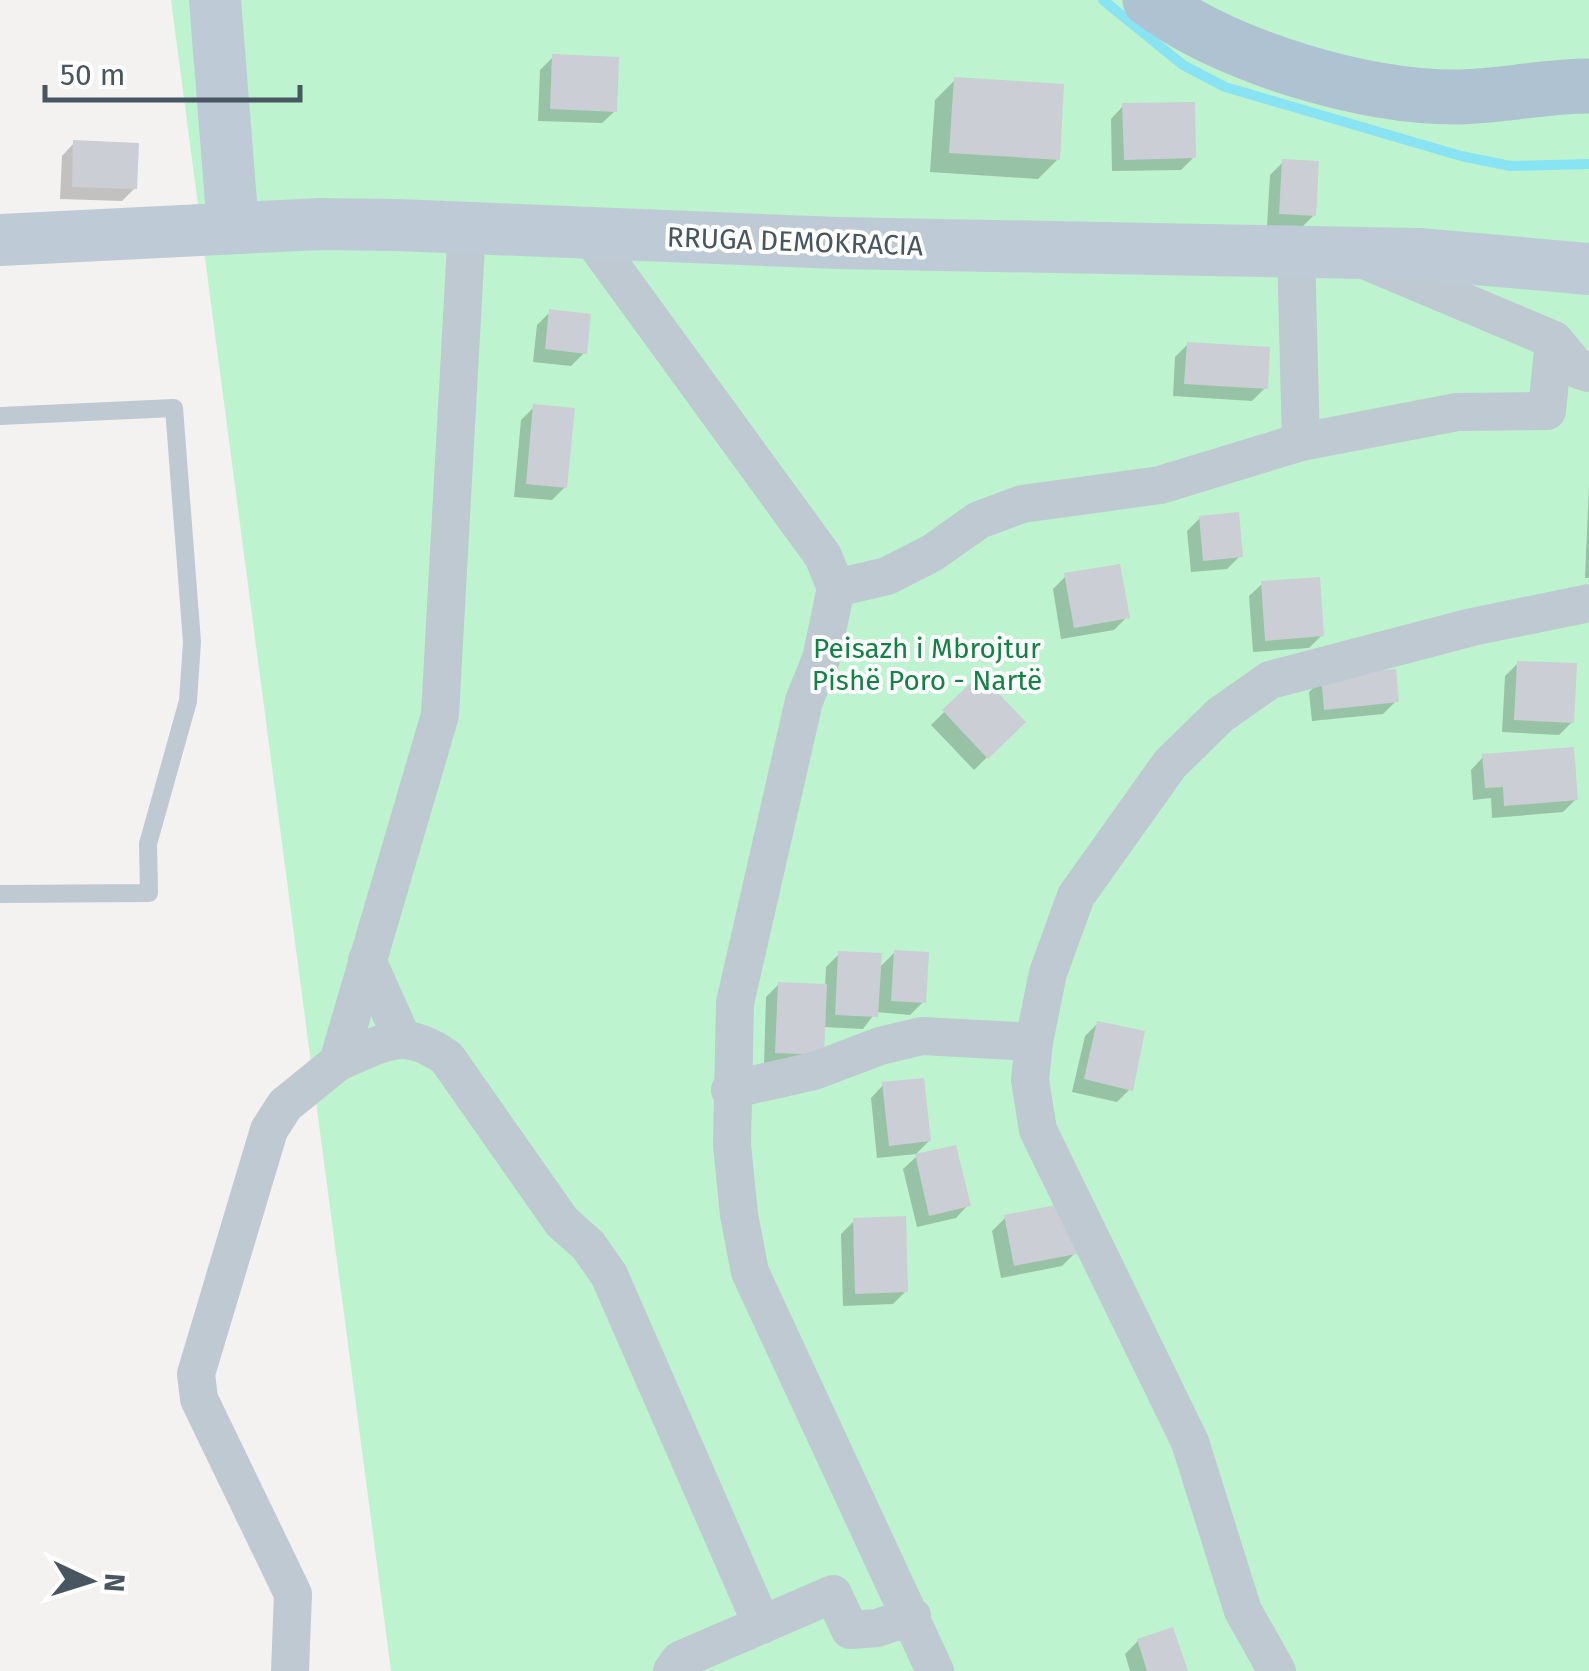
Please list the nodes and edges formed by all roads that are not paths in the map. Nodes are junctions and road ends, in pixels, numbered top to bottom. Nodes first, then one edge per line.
1 (215, 0) edge
2 (1150, 0) edge
3 (1582, 82) edge
4 (233, 227) junction
5 (466, 227) junction
6 (586, 232) junction
7 (0, 240) edge
8 (1320, 252) junction
9 (1589, 269) edge
10 (1554, 340) junction
11 (1589, 373) edge
12 (0, 416) edge
13 (1300, 442) junction
14 (836, 588) junction
15 (1589, 603) edge
16 (0, 894) edge
17 (368, 960) junction
18 (401, 1036) junction
19 (1034, 1042) junction
20 (338, 1062) junction
21 (730, 1090) junction
22 (912, 1616) junction
23 (762, 1625) junction
24 (290, 1671) edge
25 (672, 1671) edge
26 (935, 1671) edge
27 (1278, 1671) edge

1 - 4 main road
2 - 3 main road
4 - 5 main road, RRUGA DEMOKRACIA
4 - 7 main road, RRUGA DEMOKRACIA
5 - 6 main road, RRUGA DEMOKRACIA
5 - 17 street
6 - 8 main road, RRUGA DEMOKRACIA
6 - 14 street
8 - 9 main road, RRUGA DEMOKRACIA
8 - 10 street
8 - 13 street
10 - 11 street
10 - 13 street
12 - 16 lane
13 - 14 street
14 - 21 street
15 - 19 street
17 - 18 street
17 - 20 street
18 - 20 street
18 - 23 street
19 - 21 street
19 - 27 street
20 - 24 street
21 - 22 street
22 - 23 street
22 - 26 street
23 - 25 street

